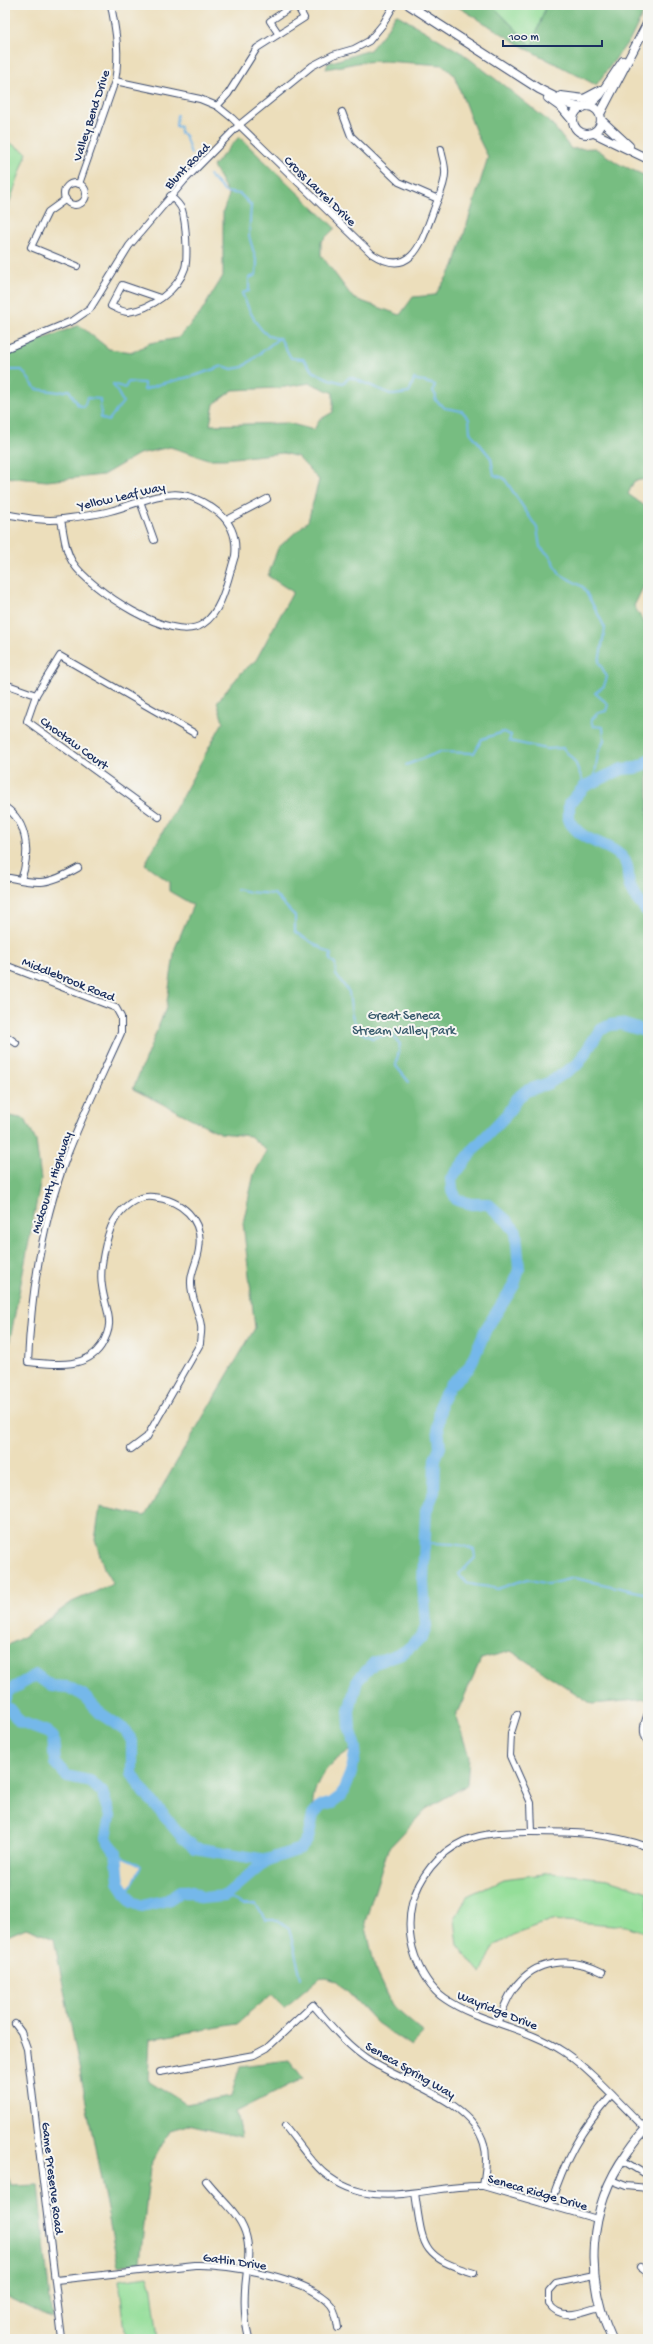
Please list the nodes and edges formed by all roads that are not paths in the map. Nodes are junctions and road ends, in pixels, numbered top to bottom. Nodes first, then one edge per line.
1 (111, 5) edge
2 (295, 5) edge
3 (394, 5) edge
4 (409, 5) edge
5 (648, 22) edge
6 (278, 34) junction
7 (632, 50) junction
8 (115, 80) junction
9 (604, 88) junction
10 (540, 89) junction
11 (217, 106) junction
12 (585, 107) junction
13 (342, 112) dead end
14 (600, 117) junction
15 (573, 121) junction
16 (239, 125) junction
17 (594, 133) junction
18 (441, 150) dead end
19 (644, 157) edge
20 (78, 184) junction
21 (170, 196) junction
22 (66, 199) junction
23 (438, 199) junction
24 (77, 266) dead end
25 (160, 298) junction
26 (5, 349) edge
27 (267, 499) dead end
28 (140, 501) junction
29 (5, 514) edge
30 (60, 520) junction
31 (227, 520) junction
32 (154, 540) dead end
33 (5, 684) edge
34 (36, 695) junction
35 (194, 734) dead end
36 (5, 807) edge
37 (159, 817) dead end
38 (78, 868) dead end
39 (5, 877) edge
40 (22, 880) junction
41 (5, 965) edge
42 (121, 1017) joint
43 (5, 1035) edge
44 (16, 1043) dead end
45 (131, 1448) dead end
46 (648, 1713) edge
47 (517, 1714) dead end
48 (648, 1742) edge
49 (532, 1832) junction
50 (648, 1847) edge
51 (602, 1972) dead end
52 (498, 2021) junction
53 (15, 2024) dead end
54 (160, 2072) dead end
55 (612, 2096) junction
56 (285, 2126) dead end
57 (647, 2128) edge
58 (622, 2160) junction
59 (648, 2176) edge
60 (611, 2180) junction
61 (206, 2181) dead end
62 (483, 2186) junction
63 (648, 2188) edge
64 (415, 2193) junction
65 (550, 2205) junction
66 (597, 2219) junction
67 (640, 2267) dead end
68 (248, 2270) junction
69 (648, 2273) edge
70 (474, 2274) dead end
71 (594, 2275) junction
72 (56, 2280) junction
73 (599, 2307) junction
74 (338, 2328) dead end
75 (62, 2339) edge
76 (249, 2339) edge
77 (612, 2339) edge

1 - 8 street, Valley Bend Drive
2 - 6 street
2 - 6 street
3 - 16 street, Blunt Road
4 - 10 street
5 - 7 street
6 - 11 street
7 - 9 street
7 - 14 street
8 - 11 street, Cross Laurel Drive
8 - 20 street, Valley Bend Drive
9 - 10 street
9 - 12 street
10 - 12 street
10 - 15 street
11 - 16 street, Cross Laurel Drive
12 - 14 street
12 - 15 street
13 - 23 street
14 - 17 street
14 - 19 street
15 - 17 street
16 - 21 street, Blunt Road
16 - 23 street, Cross Laurel Drive
17 - 19 street
18 - 23 street, Cross Laurel Drive
20 - 22 street
20 - 22 street
21 - 25 street
21 - 26 street, Blunt Road
22 - 24 street
25 - 25 street
27 - 31 street
28 - 30 street, Yellow Leaf Way
28 - 31 street, Yellow Leaf Way
28 - 32 street
29 - 30 street, Yellow Leaf Way
30 - 31 street
33 - 34 street
34 - 35 street, Choctaw Court
34 - 37 street, Choctaw Court
36 - 40 street
38 - 40 street
39 - 40 street
41 - 42 street, Middlebrook Road
42 - 45 street, Midcounty Highway
43 - 44 street
46 - 48 street
47 - 49 street
49 - 50 street, Wayridge Drive
49 - 52 street, Wayridge Drive
51 - 52 street
52 - 55 street, Wayridge Drive
53 - 72 street, Game Preserve Road
54 - 62 street, Seneca Spring Way
55 - 57 street, Wayridge Drive
55 - 65 street
56 - 64 street, Seneca Ridge Drive
57 - 58 street
58 - 59 street
58 - 60 street
60 - 63 street
60 - 66 street
61 - 68 street
62 - 64 street, Seneca Ridge Drive
62 - 65 street, Seneca Ridge Drive
64 - 70 street
65 - 66 street, Seneca Ridge Drive
66 - 71 street
67 - 69 street
68 - 72 street, Gatlin Drive
68 - 74 street, Gatlin Drive
68 - 76 street
71 - 73 street
71 - 73 street
72 - 75 street, Game Preserve Road
73 - 77 street

